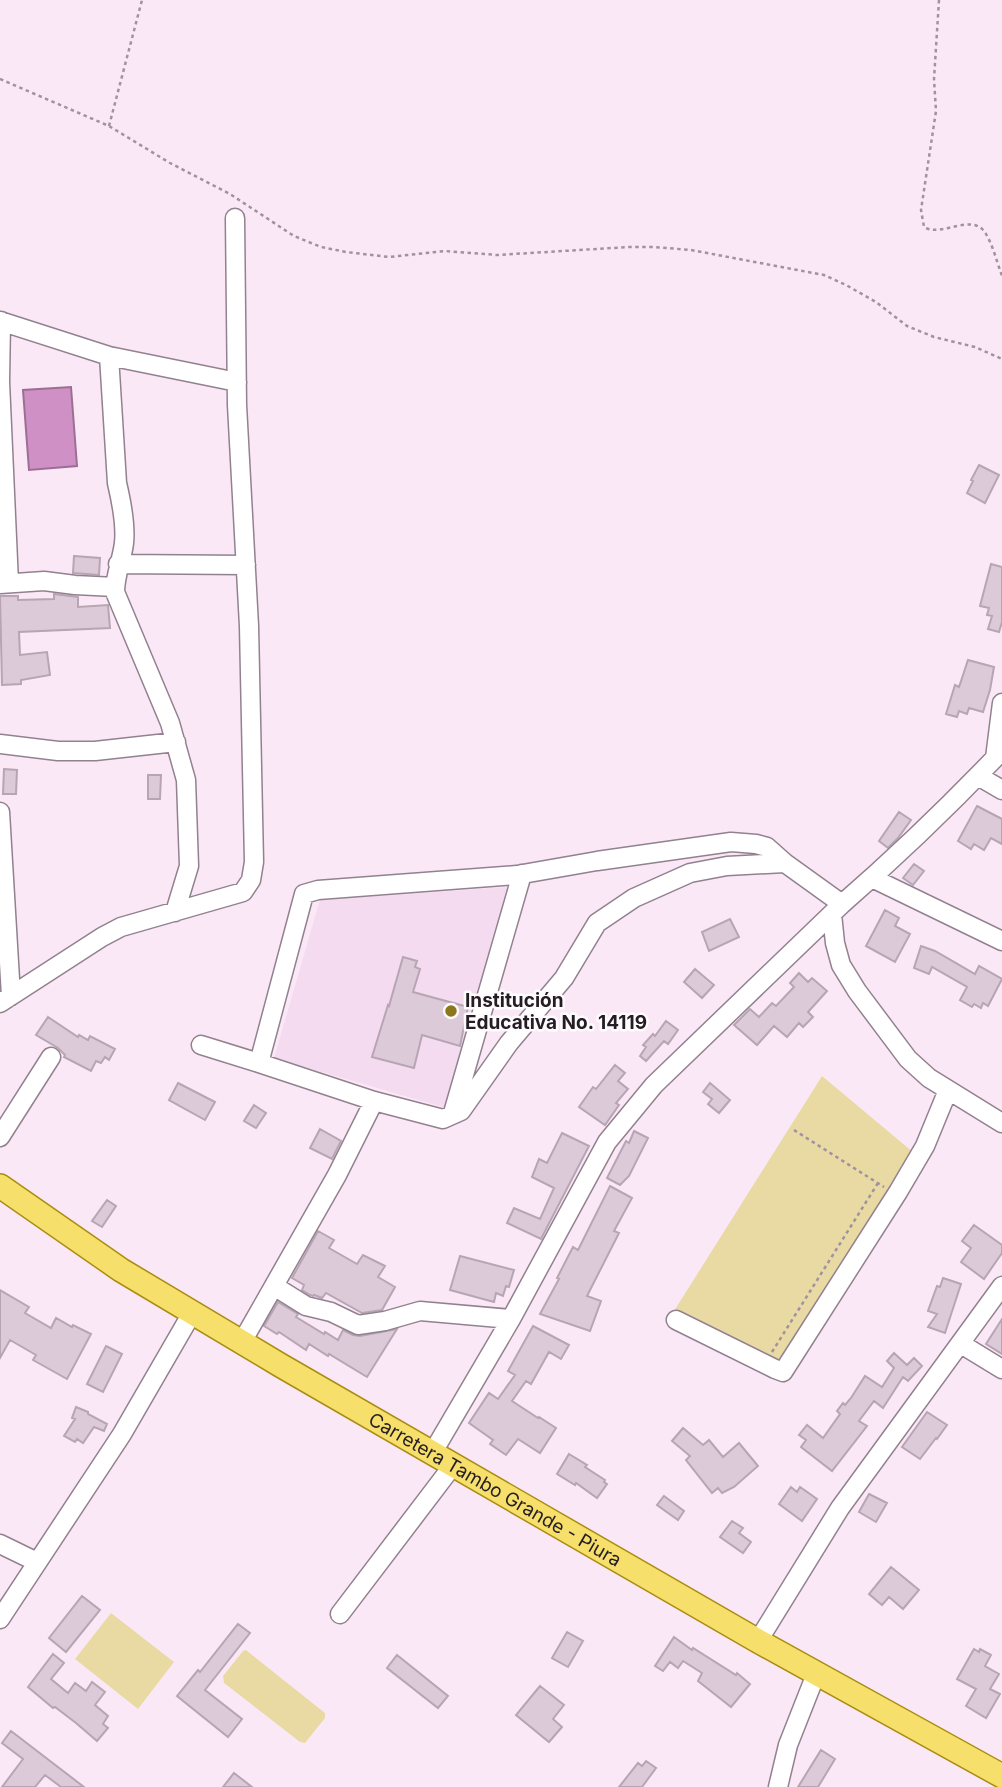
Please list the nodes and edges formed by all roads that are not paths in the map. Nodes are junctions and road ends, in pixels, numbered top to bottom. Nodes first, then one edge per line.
1 (235, 219) dead end
2 (1, 321) edge
3 (109, 356) junction
4 (237, 382) junction
5 (3, 546) edge
6 (118, 564) junction
7 (246, 565) junction
8 (4, 584) edge
9 (115, 587) junction
10 (1002, 703) edge
11 (176, 742) junction
12 (0, 744) edge
13 (999, 753) edge
14 (978, 776) junction
15 (1002, 790) edge
16 (0, 812) edge
17 (785, 863) junction
18 (523, 874) junction
19 (872, 878) junction
20 (837, 909) junction
21 (176, 912) junction
22 (1002, 941) edge
23 (5, 999) edge
24 (201, 1045) dead end
25 (51, 1057) dead end
26 (259, 1063) junction
27 (948, 1090) junction
28 (374, 1101) junction
29 (453, 1115) junction
30 (1002, 1123) edge
31 (0, 1137) edge
32 (0, 1186) edge
33 (274, 1286) junction
34 (1002, 1286) edge
35 (192, 1313) junction
36 (511, 1319) junction
37 (676, 1320) dead end
38 (242, 1342) junction
39 (961, 1344) junction
40 (1002, 1369) edge
41 (433, 1452) junction
42 (454, 1464) junction
43 (0, 1544) edge
44 (37, 1562) junction
45 (340, 1614) dead end
46 (0, 1619) edge
47 (758, 1641) junction
48 (816, 1674) junction
49 (1002, 1776) edge
50 (778, 1787) edge

1 - 4 street
2 - 3 street
2 - 5 street
3 - 4 street
3 - 6 street
4 - 7 street
5 - 8 street
6 - 7 street
6 - 9 street
7 - 21 street
8 - 9 street
9 - 11 street
10 - 13 street
11 - 12 street
11 - 21 street
13 - 14 street
14 - 15 street
14 - 19 street
16 - 23 street
17 - 18 street
17 - 20 street
17 - 29 street
18 - 26 street
18 - 29 street
19 - 20 street
19 - 22 street
20 - 27 street
20 - 36 street
21 - 23 street
24 - 26 street
25 - 31 street
26 - 28 street
27 - 30 street
27 - 37 street
28 - 29 street
28 - 33 street
32 - 35 main road, Carretera Tambo Grande - Piura
33 - 36 street
33 - 38 street
34 - 39 street
35 - 38 main road, Carretera Tambo Grande - Piura
35 - 44 street
36 - 41 street
38 - 41 main road, Carretera Tambo Grande - Piura
39 - 40 street
39 - 47 street
41 - 42 main road, Carretera Tambo Grande - Piura
42 - 45 street
42 - 47 main road, Carretera Tambo Grande - Piura
43 - 44 street
44 - 46 street
47 - 48 main road, Carretera Tambo Grande - Piura
48 - 49 main road, Carretera Tambo Grande - Piura
48 - 50 street

